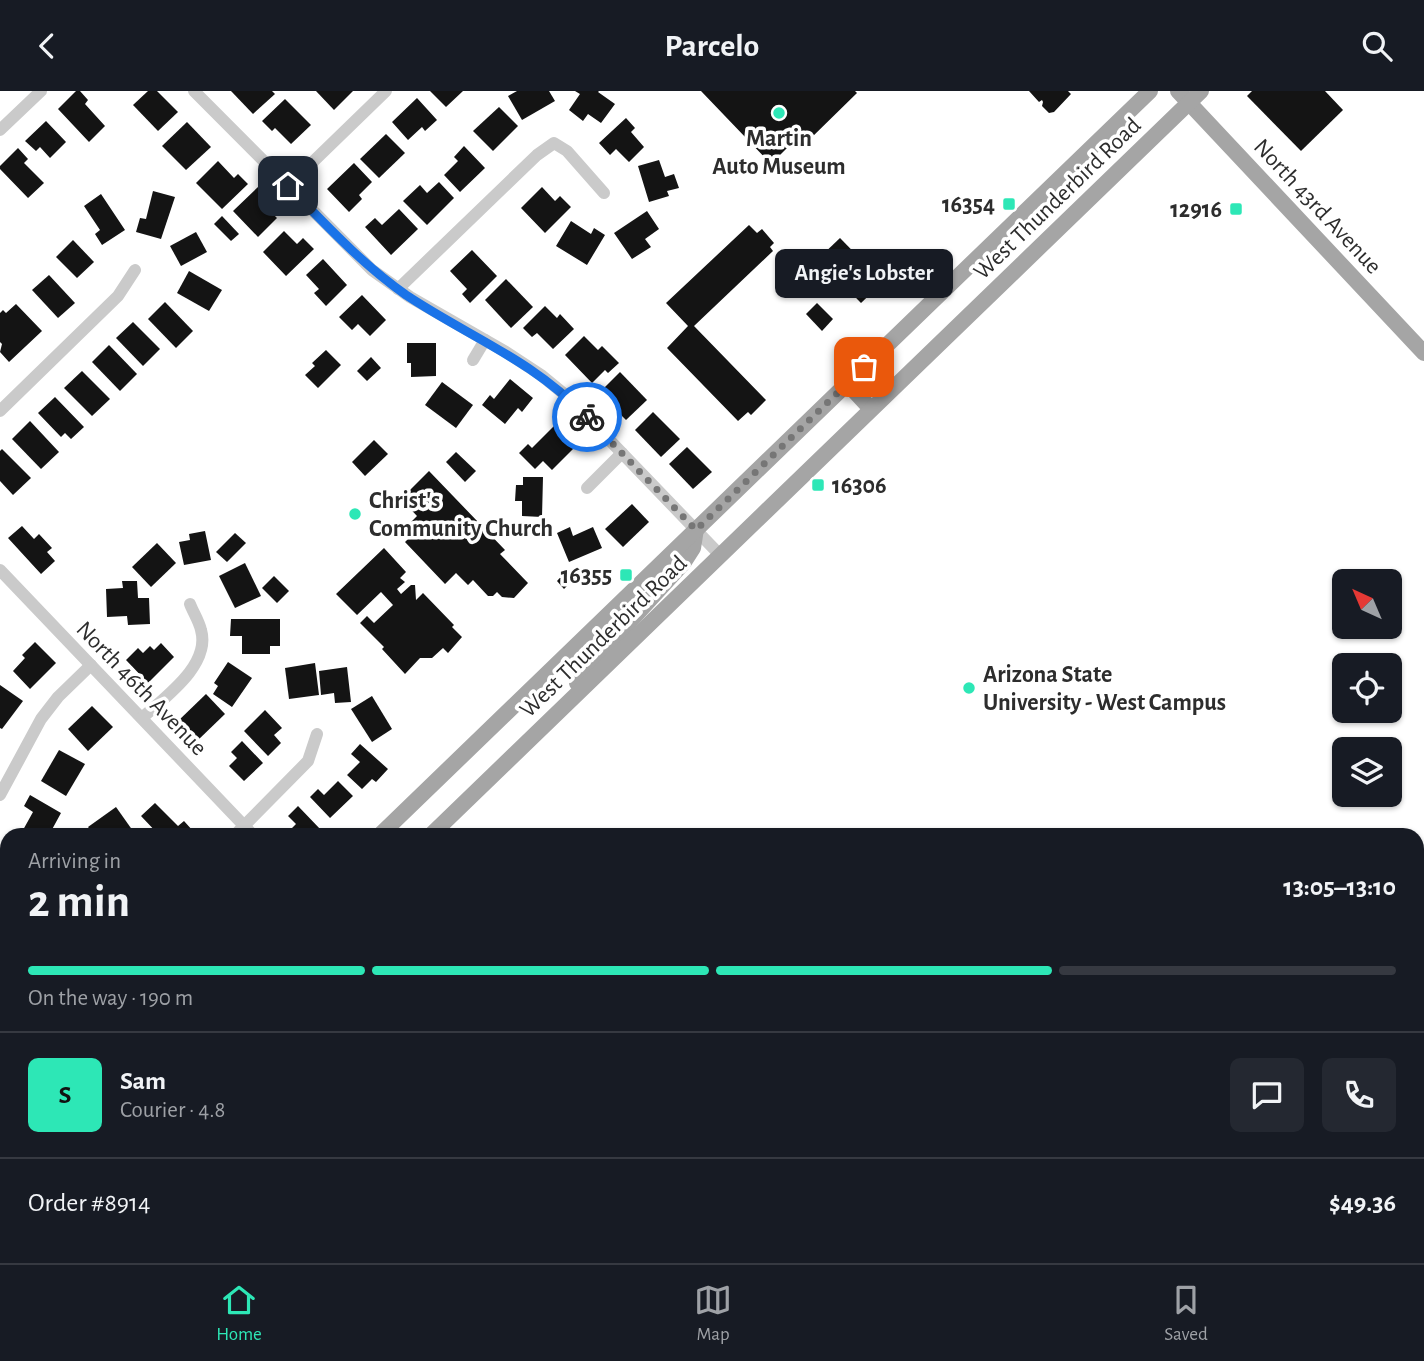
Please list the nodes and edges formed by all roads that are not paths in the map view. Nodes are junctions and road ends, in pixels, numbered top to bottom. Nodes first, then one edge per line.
1 (41, 91) edge
2 (194, 91) edge
3 (386, 91) edge
4 (1150, 91) edge
5 (1189, 95) edge
6 (0, 130) edge
7 (288, 186) junction
8 (604, 193) dead end
9 (135, 270) dead end
10 (398, 289) junction
11 (485, 340) junction
12 (1424, 353) edge
13 (473, 360) dead end
14 (847, 383) junction
15 (872, 409) junction
16 (0, 411) edge
17 (622, 453) junction
18 (587, 488) dead end
19 (696, 530) junction
20 (720, 555) junction
21 (0, 571) edge
22 (190, 604) dead end
23 (91, 665) junction
24 (569, 701) junction
25 (142, 718) junction
26 (317, 734) dead end
27 (0, 795) edge
28 (237, 828) edge
29 (241, 828) edge
30 (387, 828) edge
31 (438, 828) edge

1 - 6 street
2 - 7 street
3 - 7 street
4 - 14 main road, West Thunderbird Road
5 - 12 main road, North 43rd Avenue
5 - 15 main road, West Thunderbird Road
7 - 10 street
8 - 10 street
9 - 16 street
10 - 11 street
11 - 13 street
11 - 17 street
14 - 15 main road
14 - 19 main road, West Thunderbird Road
15 - 20 main road, West Thunderbird Road
17 - 18 street
17 - 19 street
19 - 20 street
19 - 24 main road
19 - 30 main road, West Thunderbird Road
20 - 24 main road, West Thunderbird Road
21 - 23 street, North 46th Avenue
22 - 25 street
23 - 25 street, North 46th Avenue
23 - 27 street
24 - 31 main road, West Thunderbird Road
25 - 28 street, North 46th Avenue
26 - 29 street

